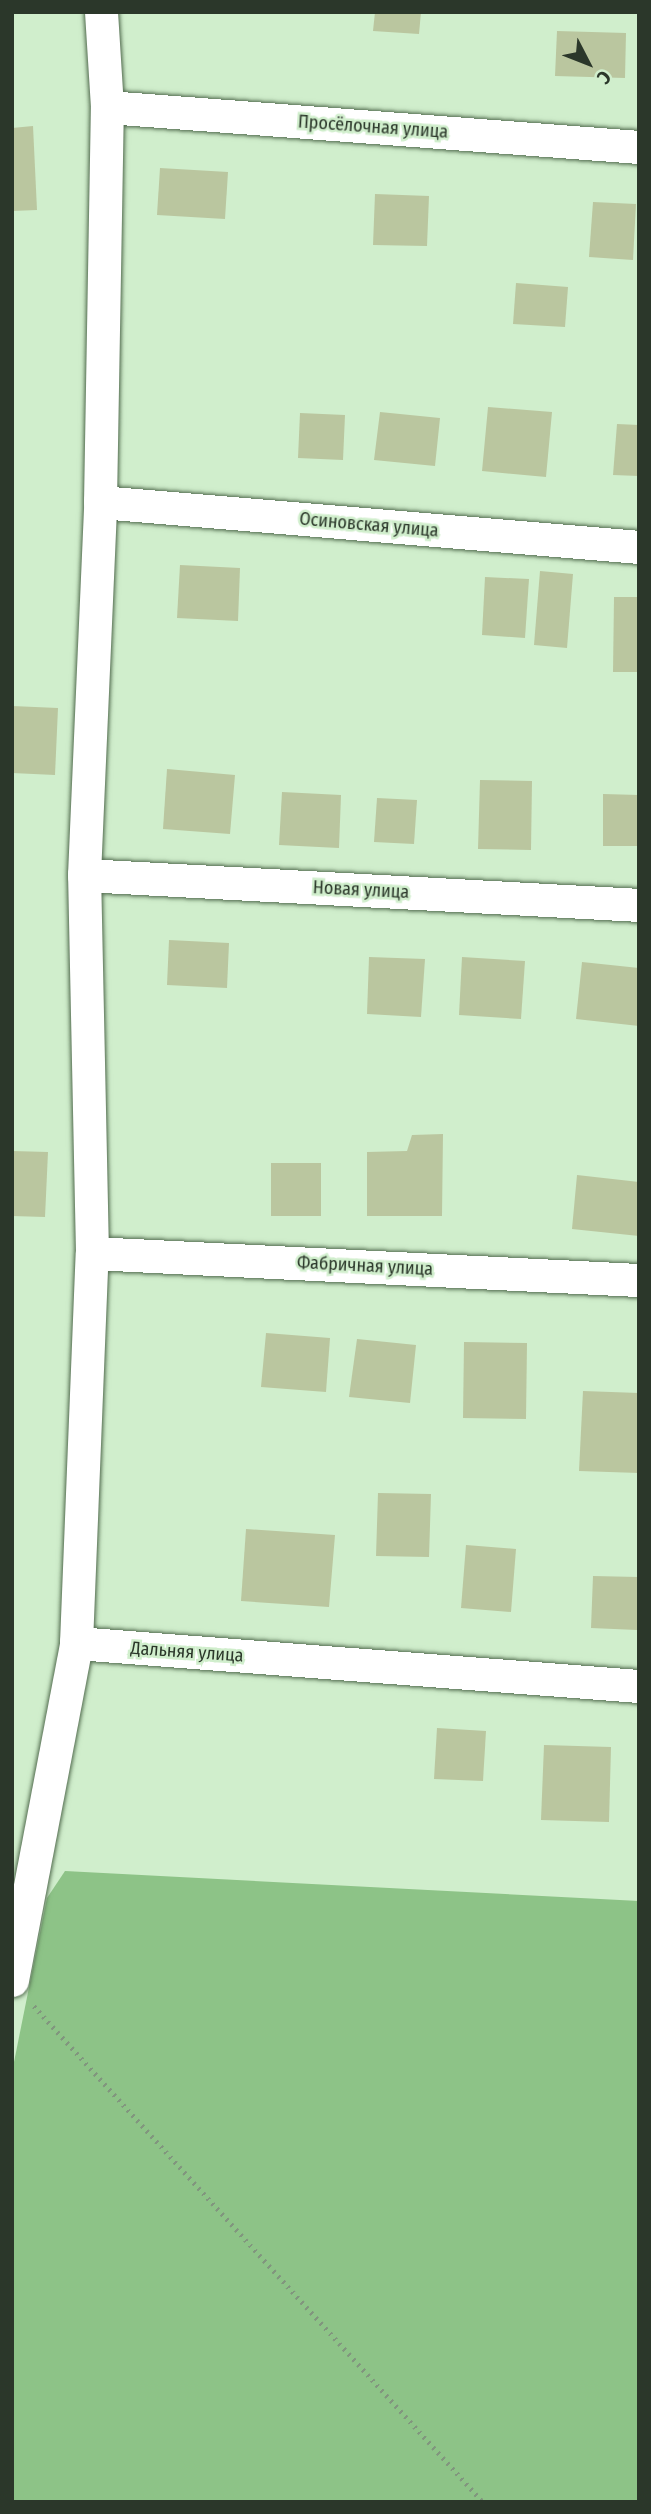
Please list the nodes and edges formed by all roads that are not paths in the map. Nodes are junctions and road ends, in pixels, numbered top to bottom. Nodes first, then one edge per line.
1 (101, 12) edge
2 (107, 107) junction
3 (639, 147) edge
4 (100, 502) junction
5 (639, 547) edge
6 (84, 875) junction
7 (639, 905) edge
8 (92, 1253) junction
9 (639, 1280) edge
10 (76, 1643) junction
11 (639, 1686) edge
12 (22, 1991) edge

1 - 2 street
2 - 3 street, Просёлочная улица
2 - 4 street
4 - 5 street, Осиновская улица
4 - 6 street
6 - 7 street, Новая улица
6 - 8 street
8 - 9 street, Фабричная улица
8 - 10 street
10 - 11 street, Дальняя улица
10 - 12 street

